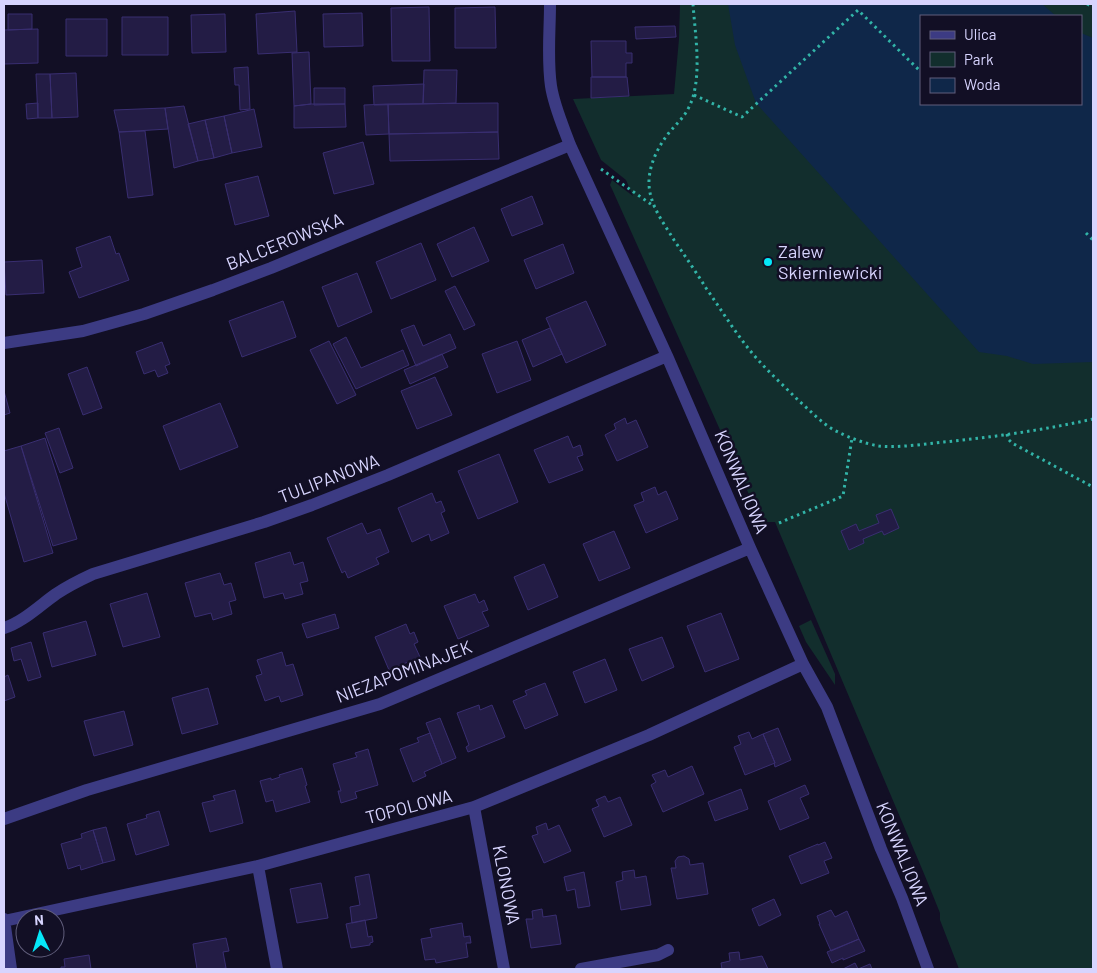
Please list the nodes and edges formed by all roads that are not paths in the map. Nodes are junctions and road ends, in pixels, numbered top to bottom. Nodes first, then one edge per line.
1 (550, 4) edge
2 (570, 145) junction
3 (4, 343) edge
4 (667, 356) junction
5 (750, 548) junction
6 (4, 628) edge
7 (803, 664) junction
8 (474, 808) junction
9 (4, 819) edge
10 (258, 866) junction
11 (4, 920) edge
12 (668, 950) dead end
13 (11, 969) edge
14 (277, 969) edge
15 (504, 969) edge
16 (581, 969) edge
17 (928, 969) edge

1 - 2 street, KONWALIOWA
2 - 3 street, BALCEROWSKA
2 - 4 street, KONWALIOWA
4 - 5 street, KONWALIOWA
4 - 6 street, TULIPANOWA
5 - 7 street, KONWALIOWA
5 - 9 street, NIEZAPOMINAJEK
7 - 8 street, TOPOLOWA
7 - 17 street, KONWALIOWA
8 - 10 street, TOPOLOWA
8 - 15 street, KLONOWA
10 - 11 street, TOPOLOWA
10 - 14 street
11 - 13 street
12 - 16 street

